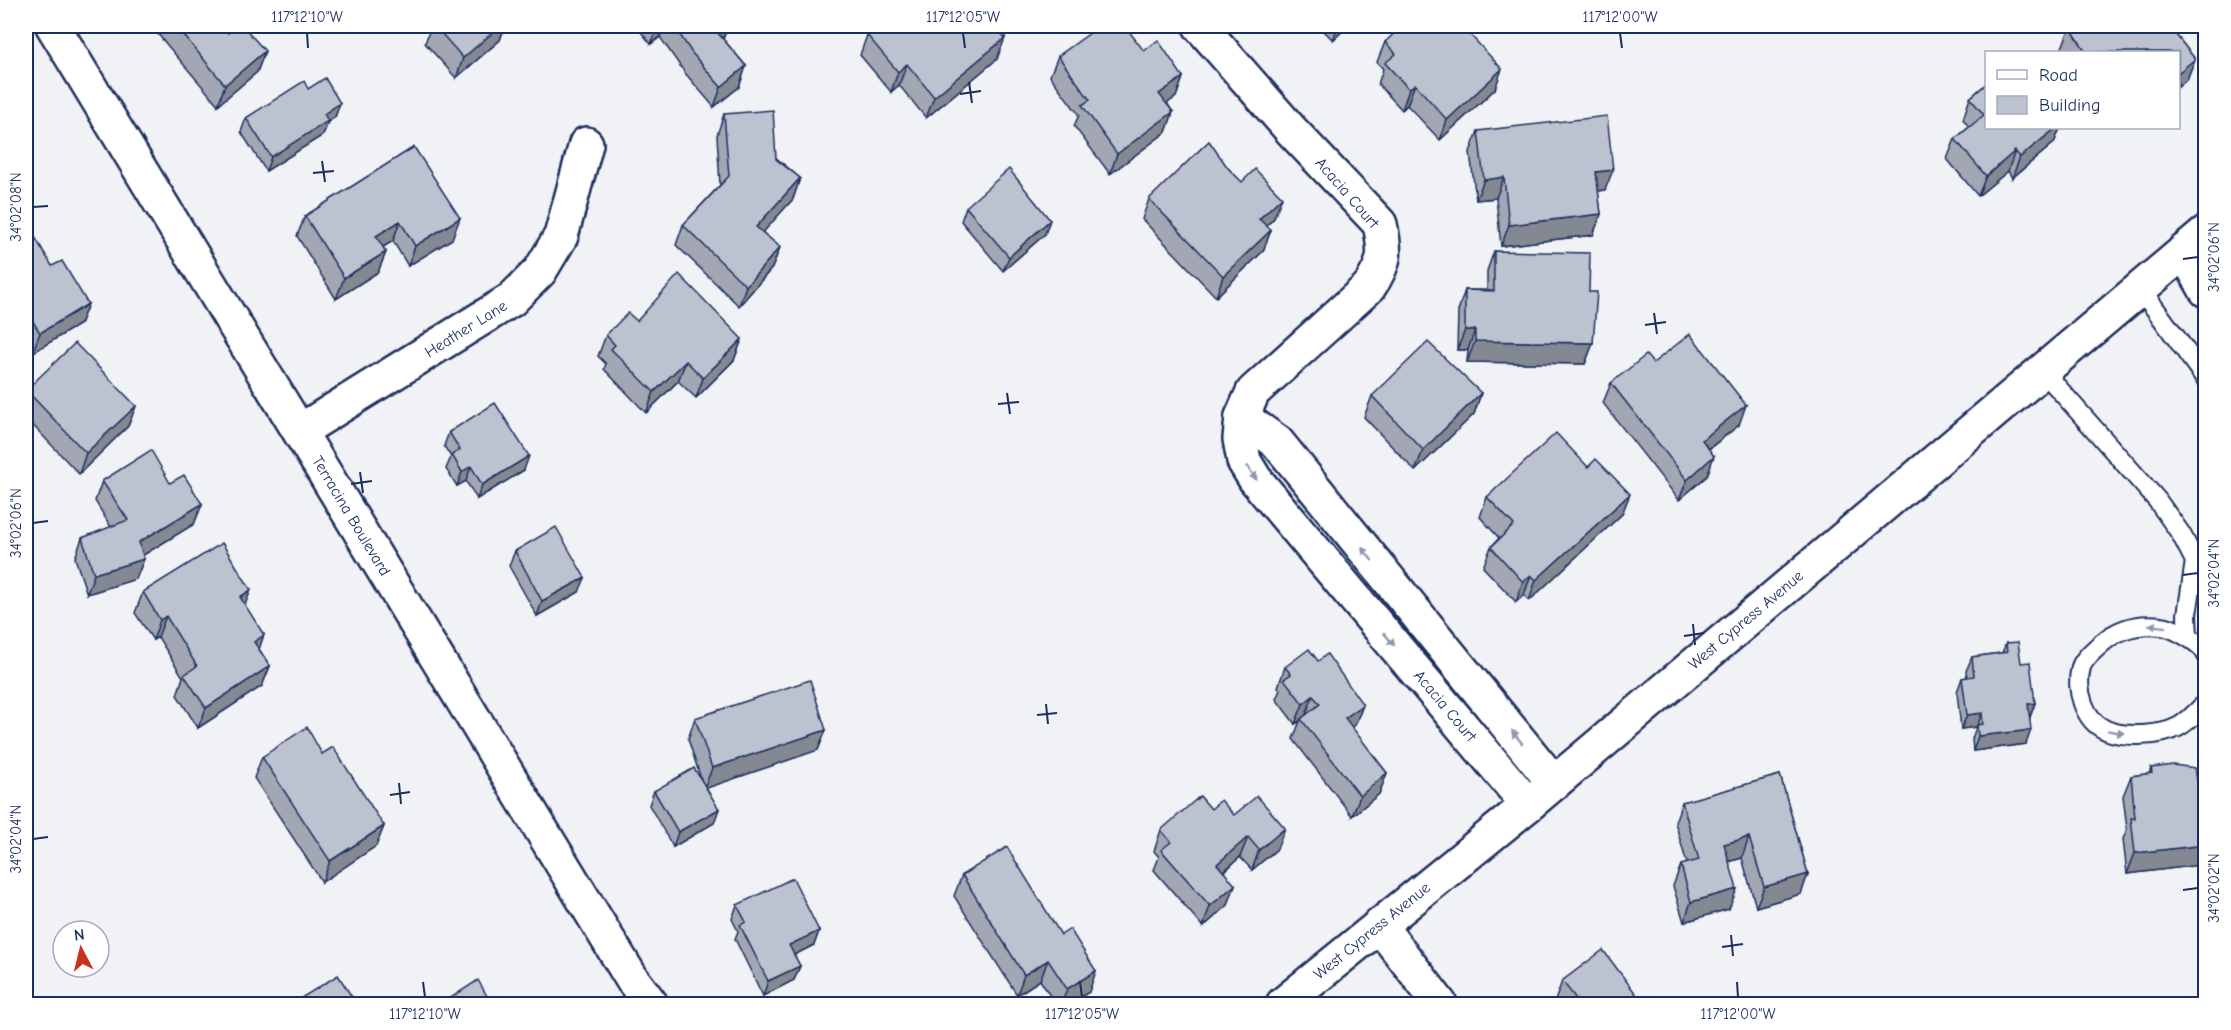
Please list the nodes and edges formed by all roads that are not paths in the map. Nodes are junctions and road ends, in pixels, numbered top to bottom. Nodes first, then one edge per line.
1 (53, 26) edge
2 (1200, 26) edge
3 (586, 144) dead end
4 (2195, 242) edge
5 (2140, 288) junction
6 (2205, 290) edge
7 (2042, 370) junction
8 (2205, 379) edge
9 (1242, 417) junction
10 (300, 431) junction
11 (1392, 583) junction
12 (1362, 607) junction
13 (2188, 637) junction
14 (2205, 654) edge
15 (2205, 704) edge
16 (1554, 783) junction
17 (1528, 805) junction
18 (1379, 925) junction
19 (651, 1005) edge
20 (1283, 1005) edge
21 (1440, 1005) edge

1 - 10 main road, Terracina Boulevard
2 - 9 main road, Acacia Court
3 - 10 main road, Heather Lane
4 - 5 main road, West Cypress Avenue
4 - 6 main road
5 - 7 main road, West Cypress Avenue
5 - 8 lane
7 - 13 lane
7 - 16 main road, West Cypress Avenue
11 -> 9 main road
9 -> 12 main road, Acacia Court
10 - 19 main road, Terracina Boulevard
11 - 12 main road
16 -> 11 main road
12 -> 17 main road, Acacia Court
13 - 14 lane
13 -> 15 lane
16 - 17 main road, West Cypress Avenue
17 - 18 main road, West Cypress Avenue
18 - 20 main road, West Cypress Avenue
18 - 21 main road

